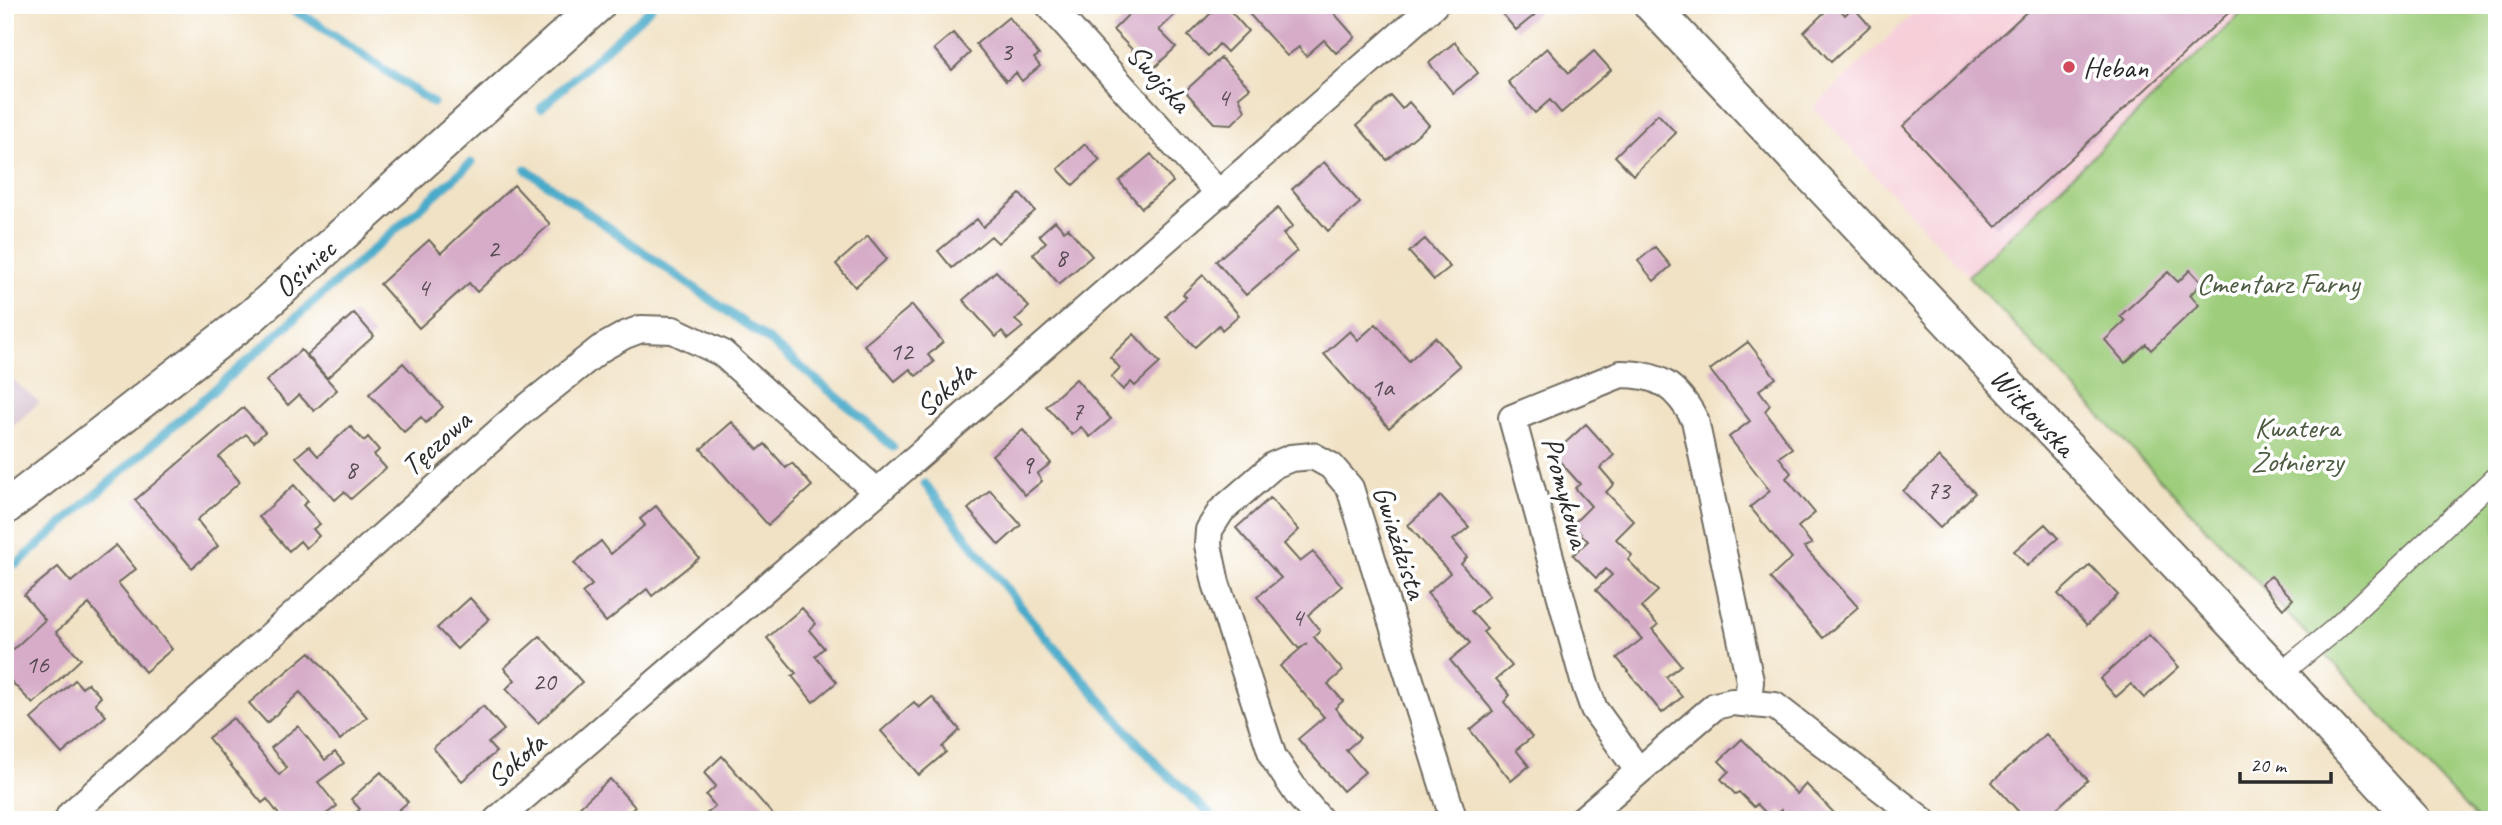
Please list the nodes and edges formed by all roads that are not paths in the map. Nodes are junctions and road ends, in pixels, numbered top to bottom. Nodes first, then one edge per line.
1 (1049, 5) edge
2 (1434, 5) edge
3 (1651, 5) edge
4 (597, 7) edge
5 (1219, 194) junction
6 (2497, 475) edge
7 (877, 492) junction
8 (5, 509) edge
9 (2280, 674) junction
10 (1748, 702) junction
11 (1638, 770) junction
12 (1450, 817) edge
13 (68, 820) edge
14 (497, 820) edge
15 (1320, 820) edge
16 (1582, 820) edge
17 (1922, 820) edge
18 (2414, 820) edge

1 - 5 street, Swojska
2 - 5 street, Sokoła
3 - 9 street, Witkowska
4 - 8 street, Osiniec
5 - 7 street, Sokoła
6 - 9 street
7 - 13 street, Tęczowa
7 - 14 street, Sokoła
9 - 18 street, Witkowska
10 - 11 street
10 - 11 street, Promykowa
10 - 17 street
11 - 16 street
12 - 15 street, Gwiaździsta

